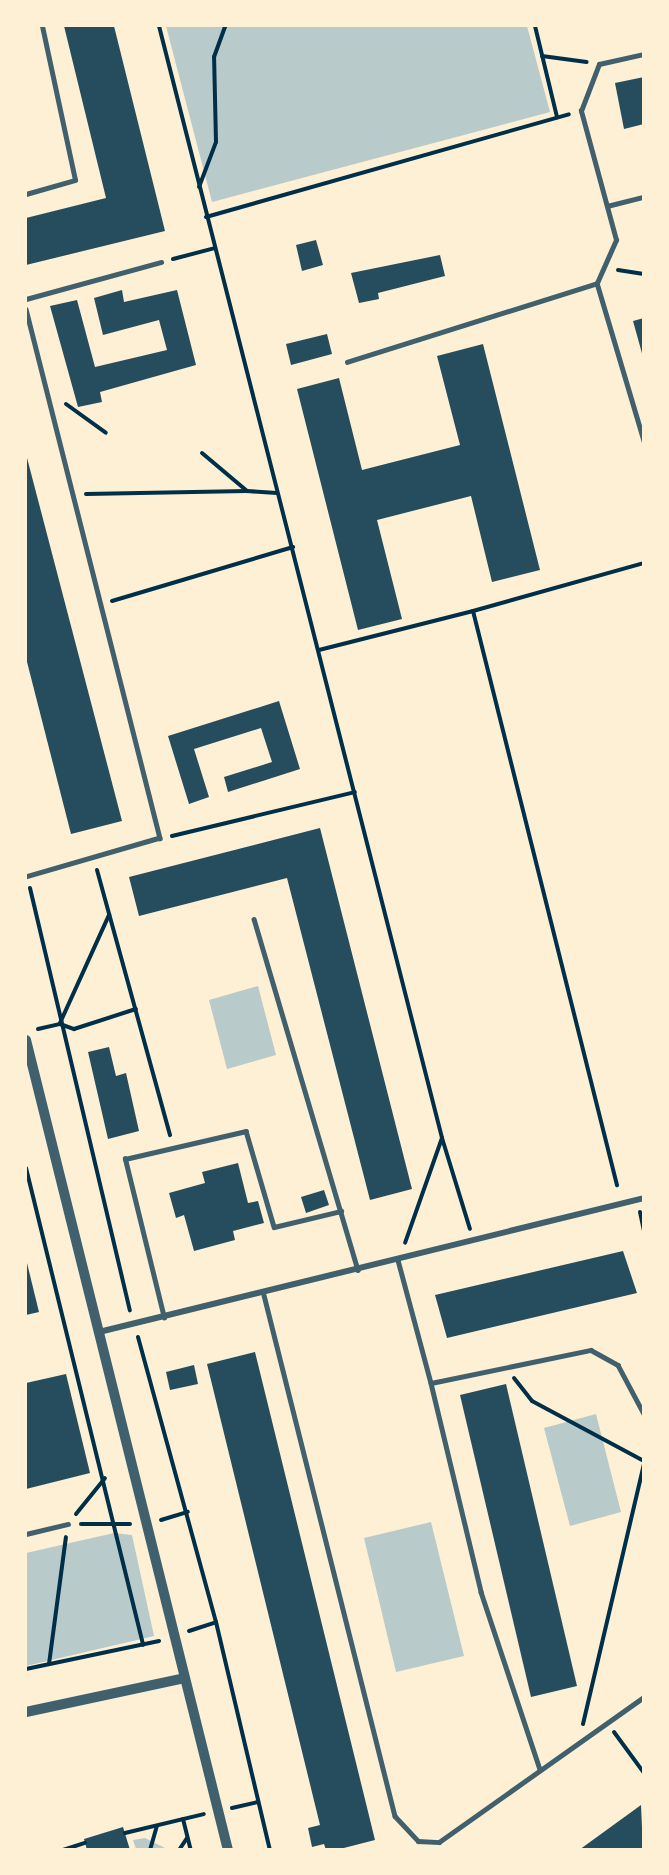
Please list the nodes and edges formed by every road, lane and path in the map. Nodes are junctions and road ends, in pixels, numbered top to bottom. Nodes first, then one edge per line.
1 (42, 26) edge
2 (159, 26) edge
3 (225, 26) edge
4 (535, 26) edge
5 (644, 54) edge
6 (542, 56) junction
7 (599, 64) junction
8 (581, 111) junction
9 (557, 117) junction
10 (199, 188) junction
11 (26, 194) edge
12 (644, 197) edge
13 (607, 206) junction
14 (207, 217) junction
15 (215, 248) junction
16 (161, 262) joint
17 (604, 268) junction
18 (644, 274) edge
19 (597, 283) junction
20 (26, 299) edge
21 (26, 309) edge
22 (346, 362) dead end
23 (644, 441) edge
24 (202, 453) dead end
25 (247, 492) junction
26 (277, 493) junction
27 (74, 494) junction
28 (293, 547) junction
29 (644, 563) edge
30 (101, 605) junction
31 (473, 610) junction
32 (319, 650) junction
33 (355, 792) junction
34 (160, 838) junction
35 (94, 858) junction
36 (27, 877) edge
37 (110, 914) junction
38 (254, 919) dead end
39 (136, 1009) junction
40 (60, 1024) junction
41 (26, 1032) edge
42 (26, 1040) edge
43 (442, 1138) junction
44 (172, 1146) junction
45 (26, 1168) edge
46 (617, 1185) dead end
47 (644, 1198) edge
48 (341, 1211) junction
49 (474, 1241) junction
50 (398, 1260) junction
51 (358, 1270) junction
52 (264, 1295) junction
53 (164, 1318) junction
54 (134, 1325) junction
55 (99, 1332) junction
56 (506, 1368) junction
57 (431, 1383) junction
58 (644, 1414) edge
59 (644, 1462) edge
60 (105, 1477) junction
61 (68, 1524) junction
62 (26, 1534) edge
63 (216, 1622) junction
64 (175, 1636) junction
65 (143, 1645) junction
66 (49, 1664) junction
67 (26, 1669) edge
68 (184, 1678) junction
69 (644, 1697) edge
70 (26, 1712) edge
71 (606, 1723) junction
72 (578, 1742) junction
73 (540, 1768) junction
74 (644, 1773) edge
75 (257, 1802) junction
76 (218, 1811) junction
77 (183, 1819) junction
78 (157, 1826) junction
79 (125, 1833) dead end
80 (188, 1837) junction
81 (85, 1843) dead end
82 (63, 1850) edge
83 (150, 1850) edge
84 (179, 1850) edge
85 (191, 1850) edge
86 (228, 1850) edge
87 (270, 1850) edge

1 - 11 lane
2 - 10 path
3 - 10 path
4 - 6 path
5 - 7 lane
6 - 7 path
6 - 9 path
7 - 8 lane
8 - 9 path
8 - 13 lane
9 - 14 path
10 - 14 path
12 - 13 lane
13 - 17 lane
14 - 15 path
15 - 16 path
15 - 26 path
16 - 20 lane
17 - 18 path
17 - 19 lane
19 - 22 lane
19 - 23 lane
21 - 27 lane
24 - 25 path
25 - 26 path
25 - 27 path
26 - 28 path
27 - 30 lane
28 - 30 path
28 - 32 path
29 - 31 path
30 - 34 lane
31 - 32 path
31 - 46 path
32 - 33 path
33 - 34 path
33 - 43 path
34 - 35 lane
35 - 36 lane
35 - 37 path
36 - 40 path
37 - 39 path
37 - 40 path
38 - 48 lane
39 - 40 path
39 - 44 path
40 - 41 path
40 - 54 path
42 - 55 street
43 - 49 path
43 - 50 path
44 - 48 lane
44 - 53 lane
45 - 60 path
47 - 49 street
48 - 51 lane
49 - 50 street
50 - 51 street
50 - 57 lane
51 - 52 street
52 - 53 street
52 - 73 lane
53 - 54 street
54 - 55 street
54 - 63 path
55 - 64 street
56 - 57 lane
56 - 58 lane
56 - 59 path
57 - 73 lane
59 - 72 path
60 - 61 path
60 - 65 path
61 - 62 lane
61 - 66 path
63 - 64 path
63 - 75 path
64 - 65 path
64 - 68 street
65 - 66 path
66 - 67 path
68 - 70 street
68 - 76 street
69 - 71 lane
71 - 72 lane
71 - 74 path
72 - 73 lane
75 - 76 path
75 - 87 path
76 - 77 path
76 - 86 street
77 - 78 path
77 - 80 path
78 - 79 path
78 - 83 path
80 - 84 path
80 - 85 path
81 - 82 path

